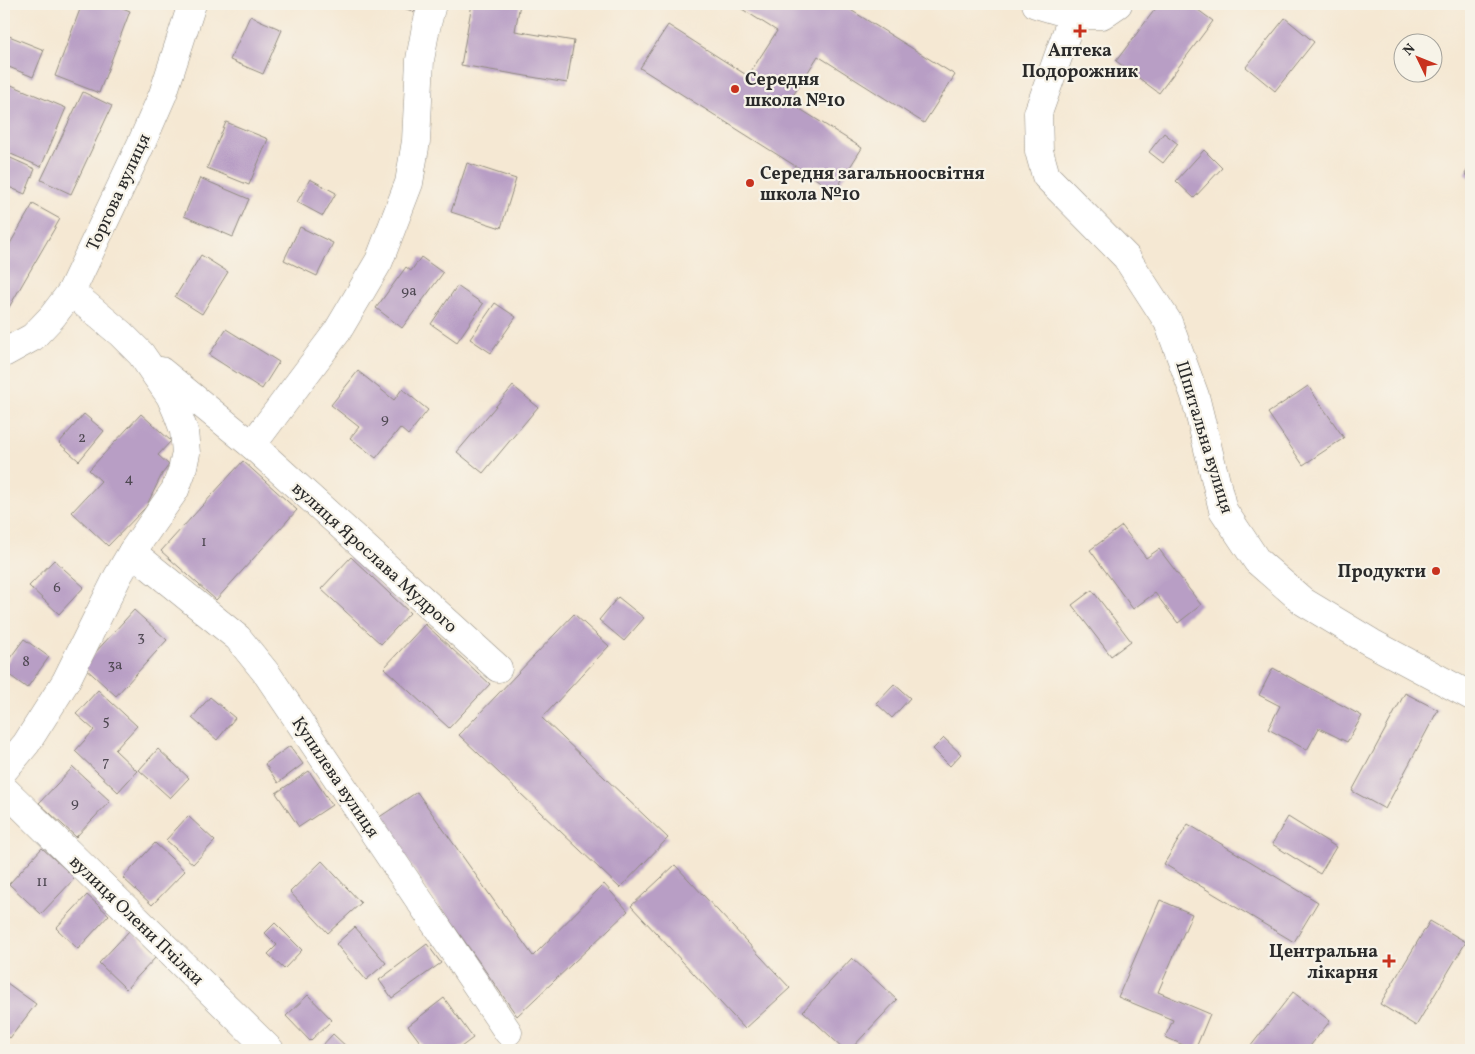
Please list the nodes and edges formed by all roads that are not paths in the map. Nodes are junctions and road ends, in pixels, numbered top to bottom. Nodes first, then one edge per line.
1 (192, 4) edge
2 (432, 4) edge
3 (1036, 4) edge
4 (1118, 4) edge
5 (1073, 15) junction
6 (71, 292) junction
7 (4, 353) edge
8 (141, 354) junction
9 (252, 445) junction
10 (132, 552) junction
11 (498, 668) dead end
12 (1471, 696) edge
13 (4, 770) edge
14 (4, 789) edge
15 (508, 1032) dead end
16 (270, 1050) edge

1 - 6 street, Торгова вулиця
2 - 9 street
3 - 5 street
4 - 5 street
5 - 12 street, Шпитальна вулиця
6 - 7 street, Торгова вулиця
6 - 8 street
8 - 9 street, вулиця Ярослава Мудрого
8 - 10 street
9 - 11 street, вулиця Ярослава Мудрого
10 - 13 street
10 - 15 street, Купилева вулиця
14 - 16 street, вулиця Олени Пчілки

